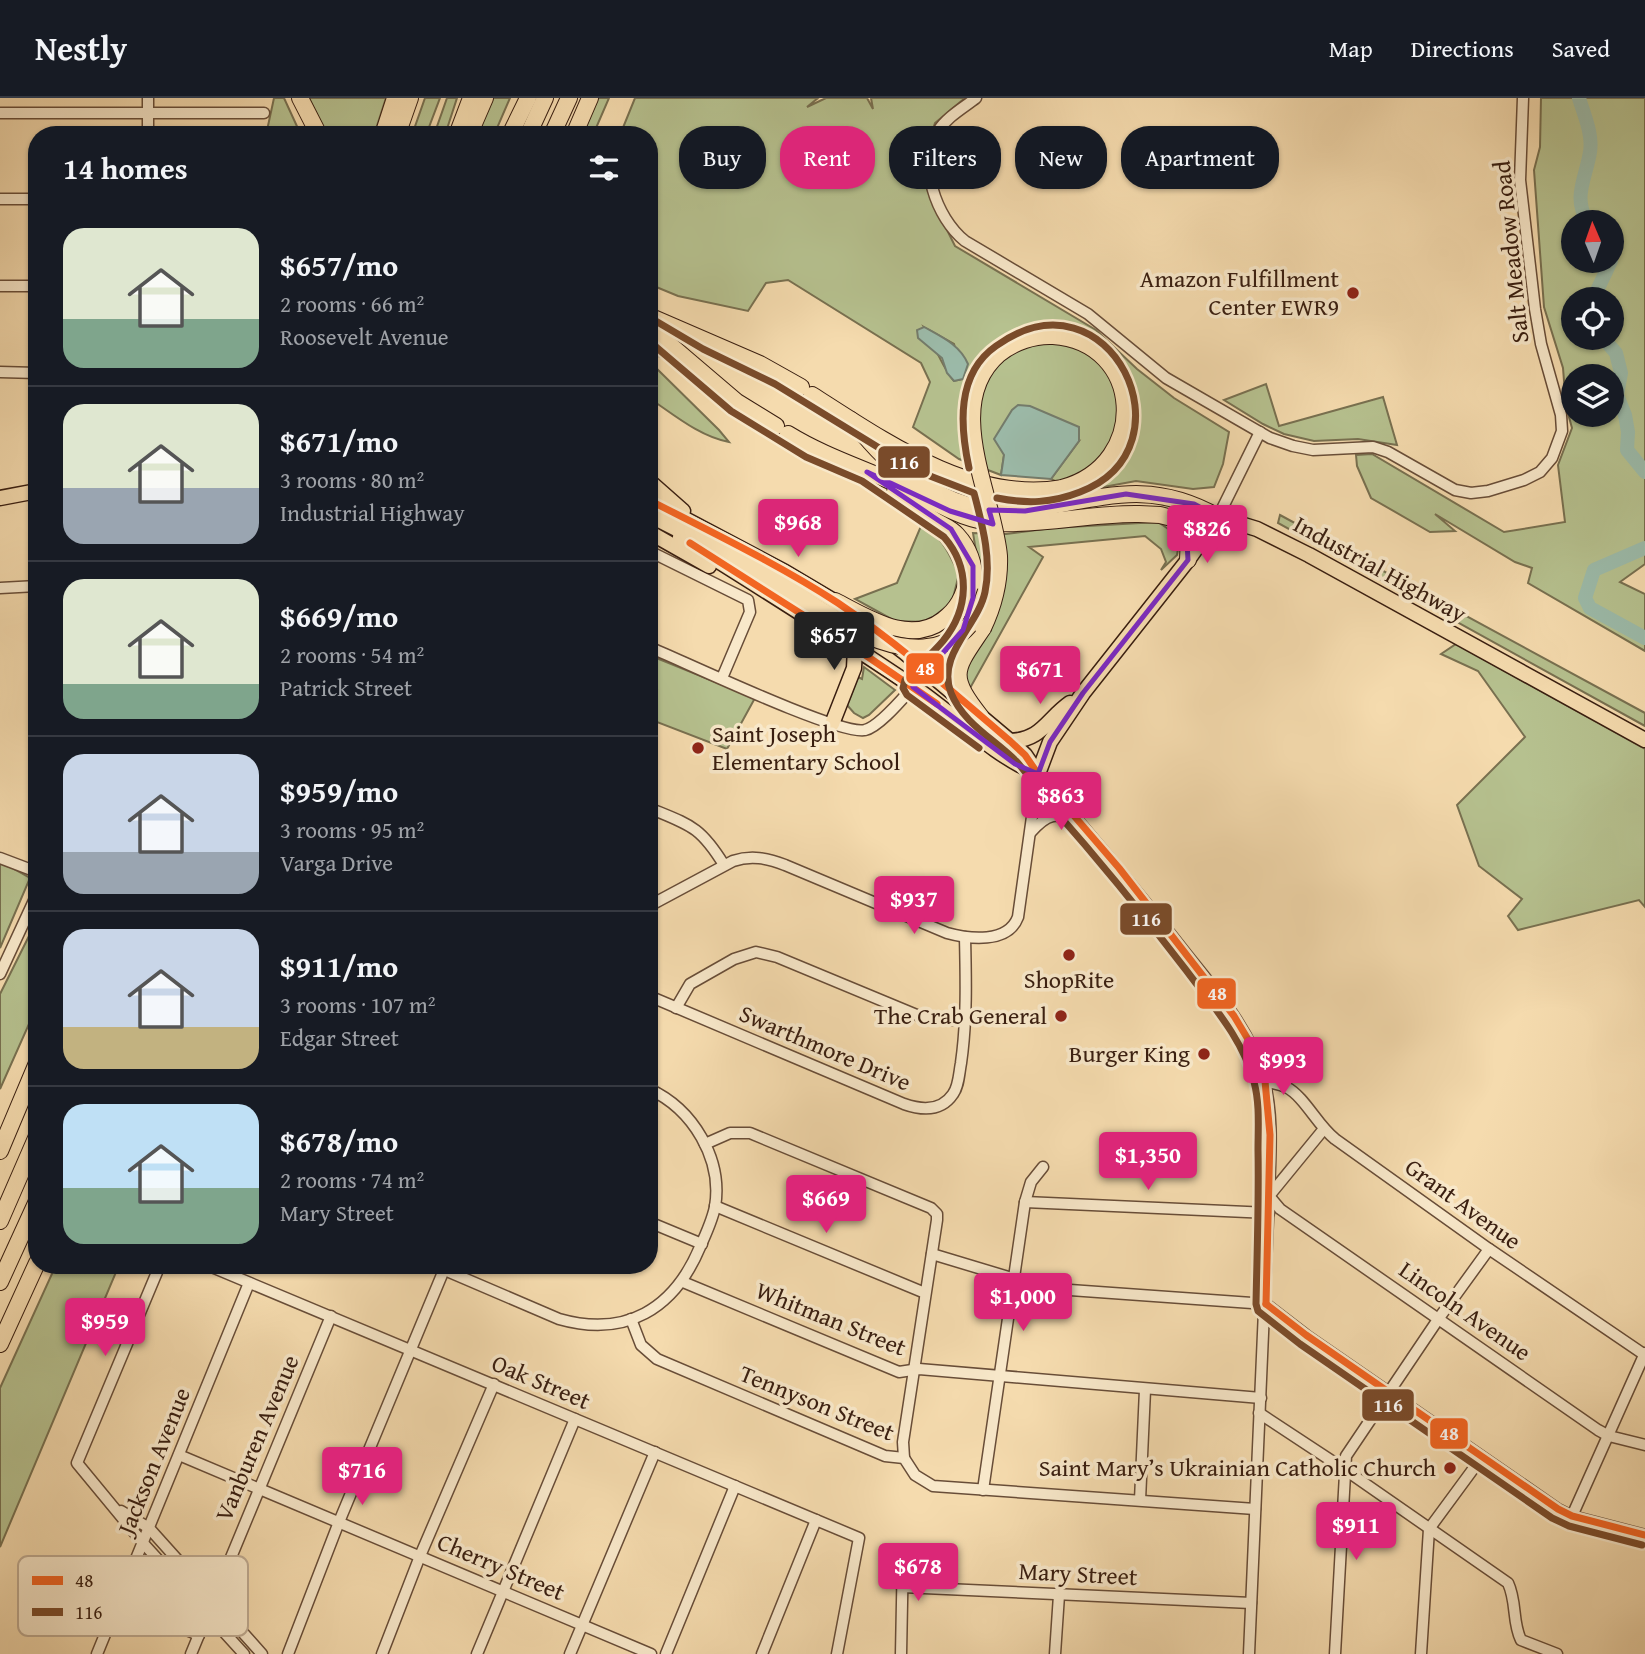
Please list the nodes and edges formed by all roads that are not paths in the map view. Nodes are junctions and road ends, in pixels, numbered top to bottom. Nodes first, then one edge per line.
1 (148, 98) edge
2 (292, 98) edge
3 (300, 98) edge
4 (394, 98) edge
5 (410, 98) edge
6 (471, 98) edge
7 (485, 98) edge
8 (528, 98) edge
9 (545, 98) edge
10 (569, 98) edge
11 (590, 98) edge
12 (976, 98) edge
13 (1523, 98) edge
14 (148, 112) junction
15 (0, 113) edge
16 (264, 113) dead end
17 (148, 126) edge
18 (306, 126) edge
19 (314, 126) edge
20 (386, 126) edge
21 (400, 126) edge
22 (460, 126) edge
23 (473, 126) edge
24 (514, 126) edge
25 (532, 126) edge
26 (556, 126) edge
27 (578, 126) edge
28 (0, 199) edge
29 (28, 199) edge
30 (0, 286) edge
31 (28, 286) edge
32 (658, 309) edge
33 (658, 320) edge
34 (658, 334) edge
35 (658, 340) edge
36 (708, 340) junction
37 (658, 348) edge
38 (684, 356) junction
39 (0, 372) edge
40 (28, 373) edge
41 (851, 420) junction
42 (1260, 432) junction
43 (975, 454) junction
44 (867, 472) junction
45 (658, 489) edge
46 (28, 493) edge
47 (0, 498) edge
48 (658, 505) edge
49 (1218, 517) junction
50 (658, 520) edge
51 (934, 520) junction
52 (1178, 520) junction
53 (658, 522) edge
54 (703, 528) junction
55 (658, 537) edge
56 (658, 555) edge
57 (1188, 560) junction
58 (28, 586) edge
59 (0, 587) edge
60 (835, 601) junction
61 (788, 606) junction
62 (855, 648) junction
63 (658, 651) edge
64 (928, 671) junction
65 (722, 678) junction
66 (913, 687) junction
67 (1080, 696) junction
68 (981, 716) junction
69 (832, 724) junction
70 (1645, 740) edge
71 (1010, 741) junction
72 (1038, 774) junction
73 (658, 812) edge
74 (1031, 832) junction
75 (1089, 832) junction
76 (0, 858) edge
77 (724, 866) junction
78 (28, 869) edge
79 (658, 901) edge
80 (28, 913) edge
81 (965, 937) junction
82 (0, 974) edge
83 (658, 1000) edge
84 (676, 1008) junction
85 (966, 1021) junction
86 (1265, 1081) junction
87 (28, 1084) edge
88 (658, 1094) edge
89 (1324, 1130) junction
90 (705, 1144) junction
91 (0, 1151) edge
92 (28, 1157) edge
93 (1043, 1167) dead end
94 (1269, 1196) junction
95 (1026, 1202) junction
96 (715, 1206) junction
97 (1269, 1213) junction
98 (0, 1221) edge
99 (28, 1221) edge
100 (658, 1226) edge
101 (702, 1244) junction
102 (1489, 1249) junction
103 (932, 1254) junction
104 (32, 1274) edge
105 (156, 1274) edge
106 (228, 1274) edge
107 (442, 1274) edge
108 (459, 1274) edge
109 (1015, 1279) junction
110 (0, 1282) edge
111 (683, 1282) junction
112 (248, 1283) junction
113 (925, 1293) junction
114 (1266, 1304) junction
115 (331, 1316) junction
116 (1439, 1318) junction
117 (631, 1319) junction
118 (0, 1344) edge
119 (411, 1349) junction
120 (1645, 1354) edge
121 (913, 1371) junction
122 (1001, 1376) junction
123 (494, 1384) junction
124 (1145, 1390) junction
125 (1388, 1392) junction
126 (1261, 1398) junction
127 (1259, 1413) junction
128 (575, 1419) junction
129 (1609, 1436) junction
130 (1645, 1445) edge
131 (655, 1452) junction
132 (179, 1455) junction
133 (1482, 1457) junction
134 (904, 1458) junction
135 (1344, 1469) junction
136 (735, 1486) junction
137 (259, 1488) junction
138 (983, 1490) junction
139 (1140, 1500) junction
140 (116, 1508) junction
141 (1255, 1509) junction
142 (1572, 1516) junction
143 (816, 1520) junction
144 (339, 1522) junction
145 (149, 1528) junction
146 (1429, 1529) junction
147 (1645, 1535) edge
148 (143, 1543) junction
149 (903, 1551) dead end
150 (138, 1556) edge
151 (155, 1556) edge
152 (174, 1556) edge
153 (231, 1556) edge
154 (420, 1556) junction
155 (902, 1587) junction
156 (503, 1590) junction
157 (1059, 1595) junction
158 (1251, 1604) junction
159 (582, 1625) junction
160 (104, 1636) edge
161 (199, 1636) edge
162 (227, 1636) edge
163 (246, 1636) edge
164 (97, 1654) edge
165 (191, 1654) edge
166 (244, 1654) edge
167 (262, 1654) edge
168 (288, 1654) edge
169 (382, 1654) edge
170 (477, 1654) edge
171 (570, 1654) edge
172 (651, 1654) edge
173 (666, 1654) edge
174 (762, 1654) edge
175 (837, 1654) edge
176 (901, 1654) edge
177 (1055, 1654) edge
178 (1249, 1654) edge
179 (1335, 1654) edge
180 (1421, 1654) edge
181 (1557, 1654) edge

1 - 14 street
2 - 18 highway
3 - 19 highway
4 - 20 highway
5 - 21 highway
6 - 22 highway
7 - 23 highway
8 - 24 highway
9 - 25 highway
10 - 26 highway
11 - 27 highway
12 - 42 street, Salt Meadow Road
13 - 42 street, Salt Meadow Road
14 - 15 street
14 - 16 street
14 - 17 street
28 - 29 street
30 - 31 street
32 - 36 highway
33 - 36 highway
34 - 38 highway
35 - 38 highway
36 - 41 highway
37 - 38 highway
38 - 44 highway
39 - 40 street
41 - 43 highway, bridge
41 - 49 highway
42 - 49 street
43 - 50 highway, bridge
43 - 68 highway, bridge
44 - 51 highway
44 - 52 highway
45 - 54 main road
46 - 47 main road
48 - 54 main road
49 - 52 highway
49 - 57 main road
49 - 70 main road, Industrial Highway
51 - 60 highway
51 - 64 highway
52 - 57 highway
53 - 61 main road
54 - 60 main road
55 - 61 main road
56 - 65 street
57 - 67 main road
58 - 59 street
60 - 64 main road
61 - 62 main road
62 - 66 main road
62 - 69 main road
63 - 65 street
64 - 66 main road
64 - 68 main road
65 - 69 street
66 - 69 street
66 - 72 main road
67 - 71 main road
67 - 72 main road
68 - 71 main road
71 - 72 main road
72 - 74 street
72 - 75 street
73 - 77 street
74 - 75 street
74 - 81 street
75 - 86 street
76 - 78 street
77 - 79 street
77 - 81 street
80 - 82 street
81 - 85 street, Swarthmore Drive
83 - 84 street, Swarthmore Drive
84 - 85 street
84 - 85 street, Swarthmore Drive
86 - 89 street, Grant Avenue
86 - 94 street
87 - 91 highway
88 - 90 street
89 - 94 street
89 - 102 street, Grant Avenue
90 - 96 street
90 - 103 street
92 - 98 highway
93 - 95 street
94 - 97 street
94 - 116 street, Lincoln Avenue
95 - 97 street
95 - 109 street
96 - 101 street
96 - 113 street
97 - 114 street
99 - 110 highway
100 - 101 street
101 - 111 street
102 - 116 street
102 - 120 street, Grant Avenue
103 - 109 street
103 - 113 street
104 - 118 highway
105 - 140 street
106 - 112 street, Oak Street
107 - 119 street
108 - 117 street
109 - 114 street
109 - 122 street
111 - 117 street
111 - 121 street, Whitman Street
112 - 115 street, Oak Street
112 - 132 street, Jackson Avenue
113 - 121 street
114 - 125 street
114 - 126 street
115 - 119 street, Oak Street
115 - 137 street, Vanburen Avenue
116 - 125 street
116 - 129 street, Lincoln Avenue
117 - 134 street, Tennyson Street
119 - 123 street, Oak Street
119 - 144 street
120 - 129 street
121 - 122 street, Whitman Street
121 - 134 street
122 - 124 street, Whitman Street
122 - 138 street
123 - 128 street, Oak Street
123 - 154 street
124 - 126 street, Whitman Street
124 - 139 street
125 - 133 street
125 - 135 street
126 - 127 street
127 - 135 street
127 - 141 street
128 - 131 street, Oak Street
128 - 156 street
129 - 130 street, Lincoln Avenue
129 - 142 street
131 - 136 street, Oak Street
131 - 159 street
132 - 137 street, Cherry Street
132 - 145 street, Jackson Avenue
133 - 142 street
133 - 146 street
134 - 138 street, Tennyson Street
135 - 146 street
135 - 179 street
136 - 143 street, Oak Street
136 - 173 street
137 - 144 street, Cherry Street
137 - 153 street, Vanburen Avenue
138 - 139 street, Tennyson Street
139 - 141 street, Tennyson Street
140 - 145 street
140 - 148 street
141 - 158 street
142 - 147 street
143 - 174 street
143 - 175 street, Oak Street
144 - 154 street, Cherry Street
144 - 168 street
145 - 148 street, Jackson Avenue
145 - 152 street
146 - 180 street
146 - 181 street
148 - 150 street, Jackson Avenue
148 - 151 street
149 - 155 street
154 - 156 street, Cherry Street
154 - 169 street
155 - 157 street, Mary Street
155 - 176 street
156 - 159 street, Cherry Street
156 - 170 street
157 - 158 street, Mary Street
157 - 177 street
158 - 178 street
159 - 171 street
159 - 172 street, Cherry Street
160 - 164 street, Jackson Avenue
161 - 165 street, Vanburen Avenue
162 - 166 street
163 - 167 street

